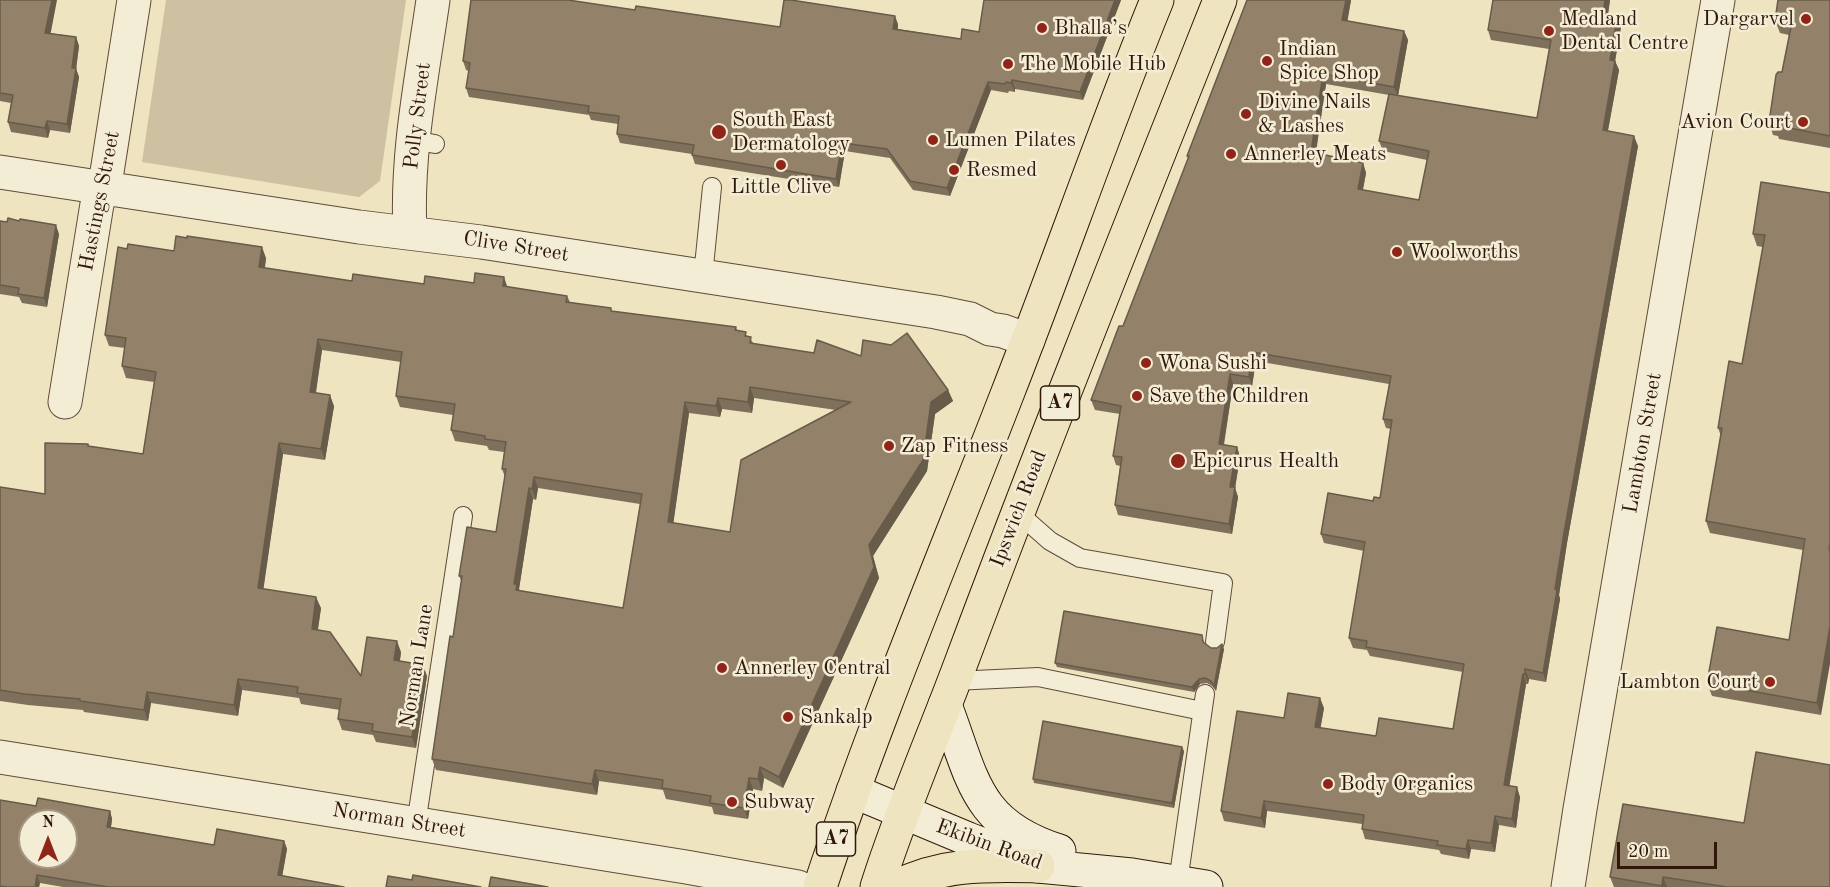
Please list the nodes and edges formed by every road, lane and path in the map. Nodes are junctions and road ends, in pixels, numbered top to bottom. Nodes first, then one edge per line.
1 (134, 0) edge
2 (433, 0) edge
3 (1157, 0) edge
4 (1220, 0) edge
5 (1718, 0) edge
6 (0, 172) edge
7 (712, 187) dead end
8 (103, 188) junction
9 (410, 232) junction
10 (703, 276) junction
11 (1028, 340) junction
12 (65, 402) dead end
13 (1017, 512) junction
14 (462, 516) dead end
15 (1215, 642) dead end
16 (949, 693) junction
17 (0, 757) edge
18 (853, 790) junction
19 (902, 812) junction
20 (416, 824) junction
21 (1038, 866) junction
22 (1132, 875) junction
23 (1192, 885) edge
24 (798, 887) edge
25 (820, 887) edge
26 (876, 887) edge
27 (896, 887) edge
28 (1568, 887) edge

1 - 8 street, Hastings Street
2 - 9 street, Polly Street
3 - 11 highway, A7
4 - 13 highway, Ipswich Road / A7
5 - 28 street, Lambton Street
6 - 8 street, Clive Street
7 - 10 lane
8 - 9 street, Clive Street
8 - 12 street, Hastings Street
9 - 10 street, Clive Street
10 - 11 street, Clive Street
11 - 18 highway, A7
13 - 15 lane
13 - 16 highway, Ipswich Road / A7
14 - 20 lane, Norman Lane
16 - 19 highway, Ipswich Road / A7
16 - 22 street, Ekibin Road
16 - 23 lane
17 - 20 street, Norman Street
18 - 19 street, Ekibin Road
18 - 25 highway, A7
19 - 21 street, Ekibin Road
19 - 26 highway, Ipswich Road / A7
20 - 24 street, Norman Street
21 - 22 street, Ekibin Road
21 - 27 highway
22 - 23 street, Ekibin Road

